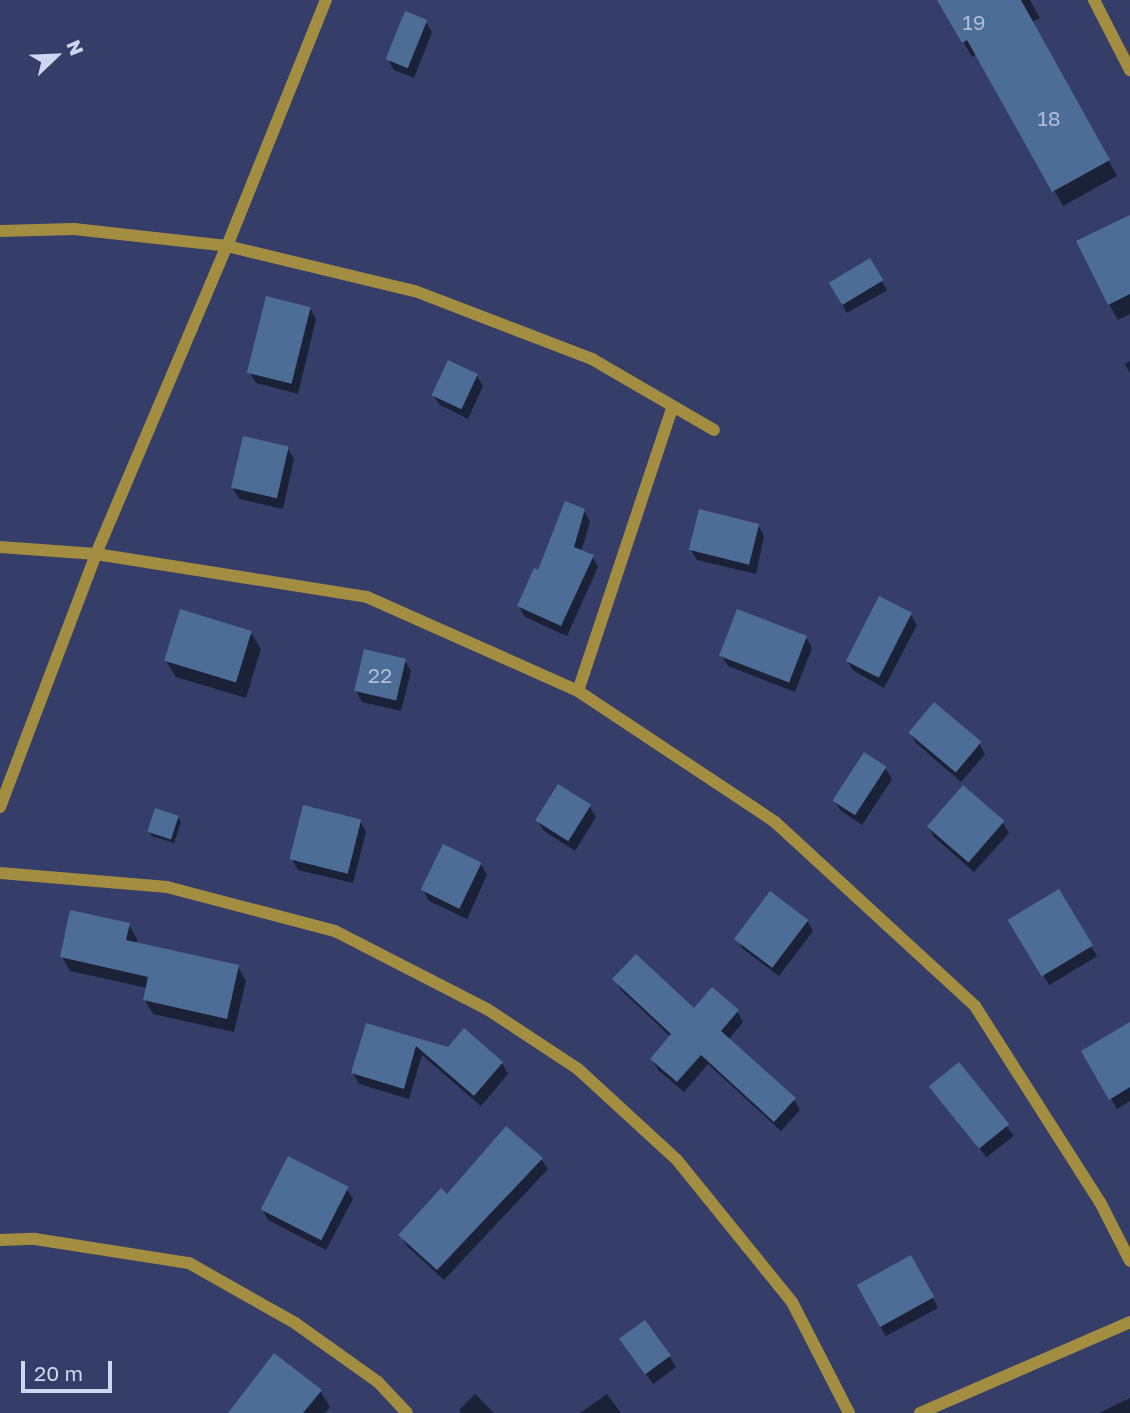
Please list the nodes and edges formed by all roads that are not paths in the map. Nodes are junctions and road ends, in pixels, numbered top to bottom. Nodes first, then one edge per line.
1 (327, 0) edge
2 (1094, 0) edge
3 (1130, 70) edge
4 (0, 231) edge
5 (227, 246) junction
6 (673, 406) junction
7 (714, 430) dead end
8 (0, 547) edge
9 (96, 554) junction
10 (578, 691) junction
11 (0, 807) edge
12 (0, 873) edge
13 (0, 1240) edge
14 (1130, 1261) edge
15 (1130, 1322) edge
16 (407, 1413) edge
17 (849, 1413) edge
18 (920, 1413) edge

1 - 5 street
2 - 3 street
4 - 5 street
5 - 6 street
5 - 9 street
6 - 7 street
6 - 10 street
8 - 9 street
9 - 10 street
9 - 11 street
10 - 14 street
12 - 17 street
13 - 16 street
15 - 18 street

